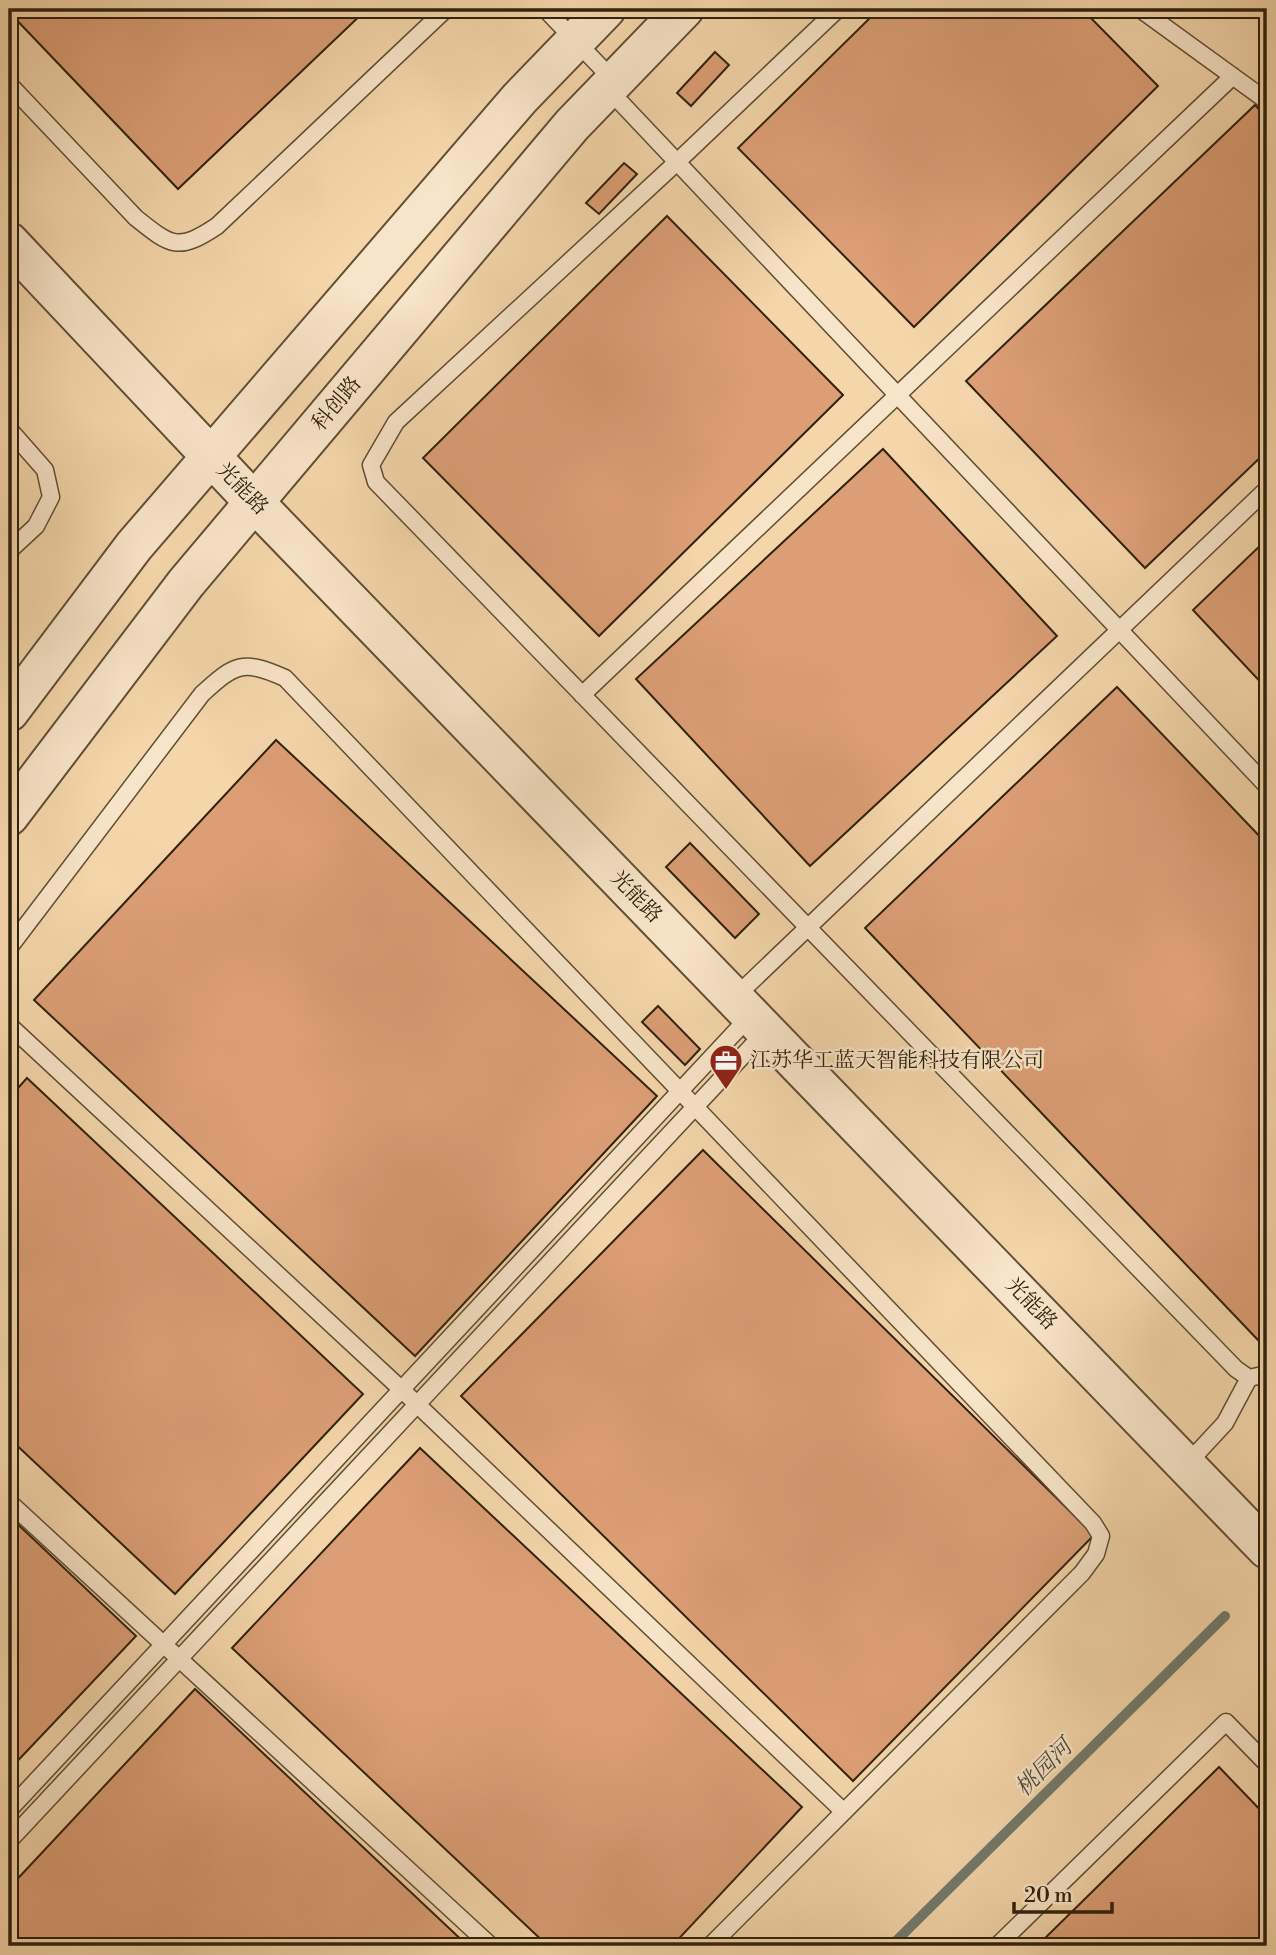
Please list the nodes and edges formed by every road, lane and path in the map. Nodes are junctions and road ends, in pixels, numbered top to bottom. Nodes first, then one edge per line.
1 (446, 9) edge
2 (545, 9) edge
3 (606, 9) edge
4 (684, 9) edge
5 (838, 9) edge
6 (1140, 9) edge
7 (576, 41) junction
8 (1233, 76) junction
9 (9, 84) edge
10 (610, 85) junction
11 (1267, 101) edge
12 (677, 162) junction
13 (9, 242) edge
14 (896, 394) junction
15 (9, 429) edge
16 (211, 456) junction
17 (1267, 489) edge
18 (254, 502) junction
19 (9, 551) edge
20 (1118, 629) junction
21 (582, 695) junction
22 (9, 712) edge
23 (1267, 786) edge
24 (9, 816) edge
25 (808, 927) junction
26 (9, 948) edge
27 (750, 1015) junction
28 (9, 1025) edge
29 (680, 1091) junction
30 (694, 1107) junction
31 (1267, 1374) edge
32 (1249, 1378) junction
33 (401, 1389) junction
34 (417, 1404) junction
35 (1186, 1465) junction
36 (9, 1502) edge
37 (1267, 1549) edge
38 (163, 1644) junction
39 (179, 1658) junction
40 (1267, 1764) edge
41 (9, 1810) edge
42 (844, 1812) junction
43 (9, 1816) edge
44 (23, 1826) junction
45 (9, 1841) edge
46 (491, 1946) edge
47 (710, 1946) edge
48 (997, 1946) edge

1 - 9 lane
2 - 7 lane
3 - 7 street
4 - 10 street, 科创路
5 - 12 lane
6 - 8 lane
7 - 10 lane
7 - 16 street
8 - 11 lane
8 - 14 lane
10 - 12 lane
10 - 18 street, 科创路
12 - 14 lane
12 - 21 lane
13 - 16 street, 光能路
14 - 20 lane
14 - 21 lane
15 - 19 lane
16 - 18 street, 光能路
16 - 22 street
17 - 20 lane
18 - 24 street, 科创路
18 - 27 street, 光能路
20 - 23 lane
20 - 25 lane
21 - 25 lane
25 - 27 lane
25 - 32 lane
26 - 29 lane
27 - 29 lane
27 - 30 lane
27 - 35 street, 光能路
28 - 33 lane
29 - 30 lane
29 - 33 lane
30 - 34 lane
30 - 42 lane
31 - 32 lane
32 - 35 lane
33 - 34 lane
33 - 38 lane
34 - 39 lane
34 - 42 lane
35 - 37 street, 光能路
36 - 38 lane
38 - 39 lane
38 - 41 lane
39 - 44 lane
39 - 46 lane
40 - 48 lane
42 - 47 lane
43 - 44 lane
44 - 45 lane

